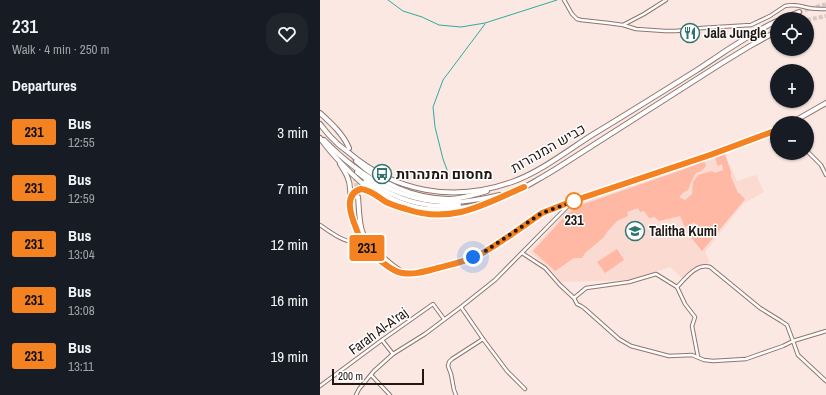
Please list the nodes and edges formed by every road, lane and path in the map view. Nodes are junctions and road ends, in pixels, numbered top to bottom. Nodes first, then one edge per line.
1 (564, 0) edge
2 (666, 0) edge
3 (826, 9) edge
4 (770, 24) edge
5 (622, 25) junction
6 (770, 35) edge
7 (826, 103) edge
8 (320, 113) edge
9 (803, 116) edge
10 (320, 124) edge
11 (770, 133) edge
12 (320, 137) edge
13 (334, 141) junction
14 (325, 144) junction
15 (349, 148) tunnel mouth
16 (328, 149) junction
17 (814, 158) edge
18 (826, 175) edge
19 (512, 182) junction
20 (431, 191) junction
21 (372, 192) junction
22 (505, 195) junction
23 (358, 197) tunnel mouth
24 (350, 199) junction
25 (570, 202) junction
26 (432, 206) junction
27 (320, 225) edge
28 (363, 244) junction
29 (522, 253) junction
30 (403, 273) junction
31 (677, 287) junction
32 (574, 298) junction
33 (461, 307) junction
34 (444, 319) junction
35 (826, 331) edge
36 (483, 339) junction
37 (382, 340) junction
38 (794, 341) junction
39 (393, 354) junction
40 (698, 357) junction
41 (371, 375) junction
42 (826, 381) edge
43 (320, 386) edge
44 (525, 389) dead end
45 (356, 395) edge
46 (390, 395) edge
47 (456, 395) edge

1 - 5 street
2 - 5 street
3 - 5 street
4 - 19 main road, כביש המנהרות
6 - 22 main road, כביש המנהרות
7 - 9 main road
8 - 15 main road
10 - 13 main road, כביש המנהרות
11 - 25 main road
12 - 14 main road
12 - 26 main road
13 - 20 main road, כביש המנהרות
13 - 26 main road
14 - 16 main road
14 - 26 main road
16 - 21 main road
16 - 24 main road
16 - 26 main road
17 - 18 street
19 - 20 main road, כביש המנהרות
19 - 26 main road
20 - 26 main road
21 - 24 main road
21 - 26 main road
22 - 26 main road
22 - 26 main road
23 - 30 main road
24 - 28 main road
25 - 29 street
25 - 30 main road
27 - 28 street
28 - 30 main road
29 - 32 street
29 - 33 street
31 - 32 street
31 - 38 street
31 - 40 street
32 - 40 street
33 - 34 street
33 - 36 street
34 - 37 street, Farah Al-A'raj
34 - 39 street
35 - 38 street
36 - 44 street
36 - 47 street
37 - 39 street
37 - 43 street, Farah Al-A'raj
38 - 40 street
38 - 42 street
39 - 41 street
41 - 45 street
41 - 46 street

